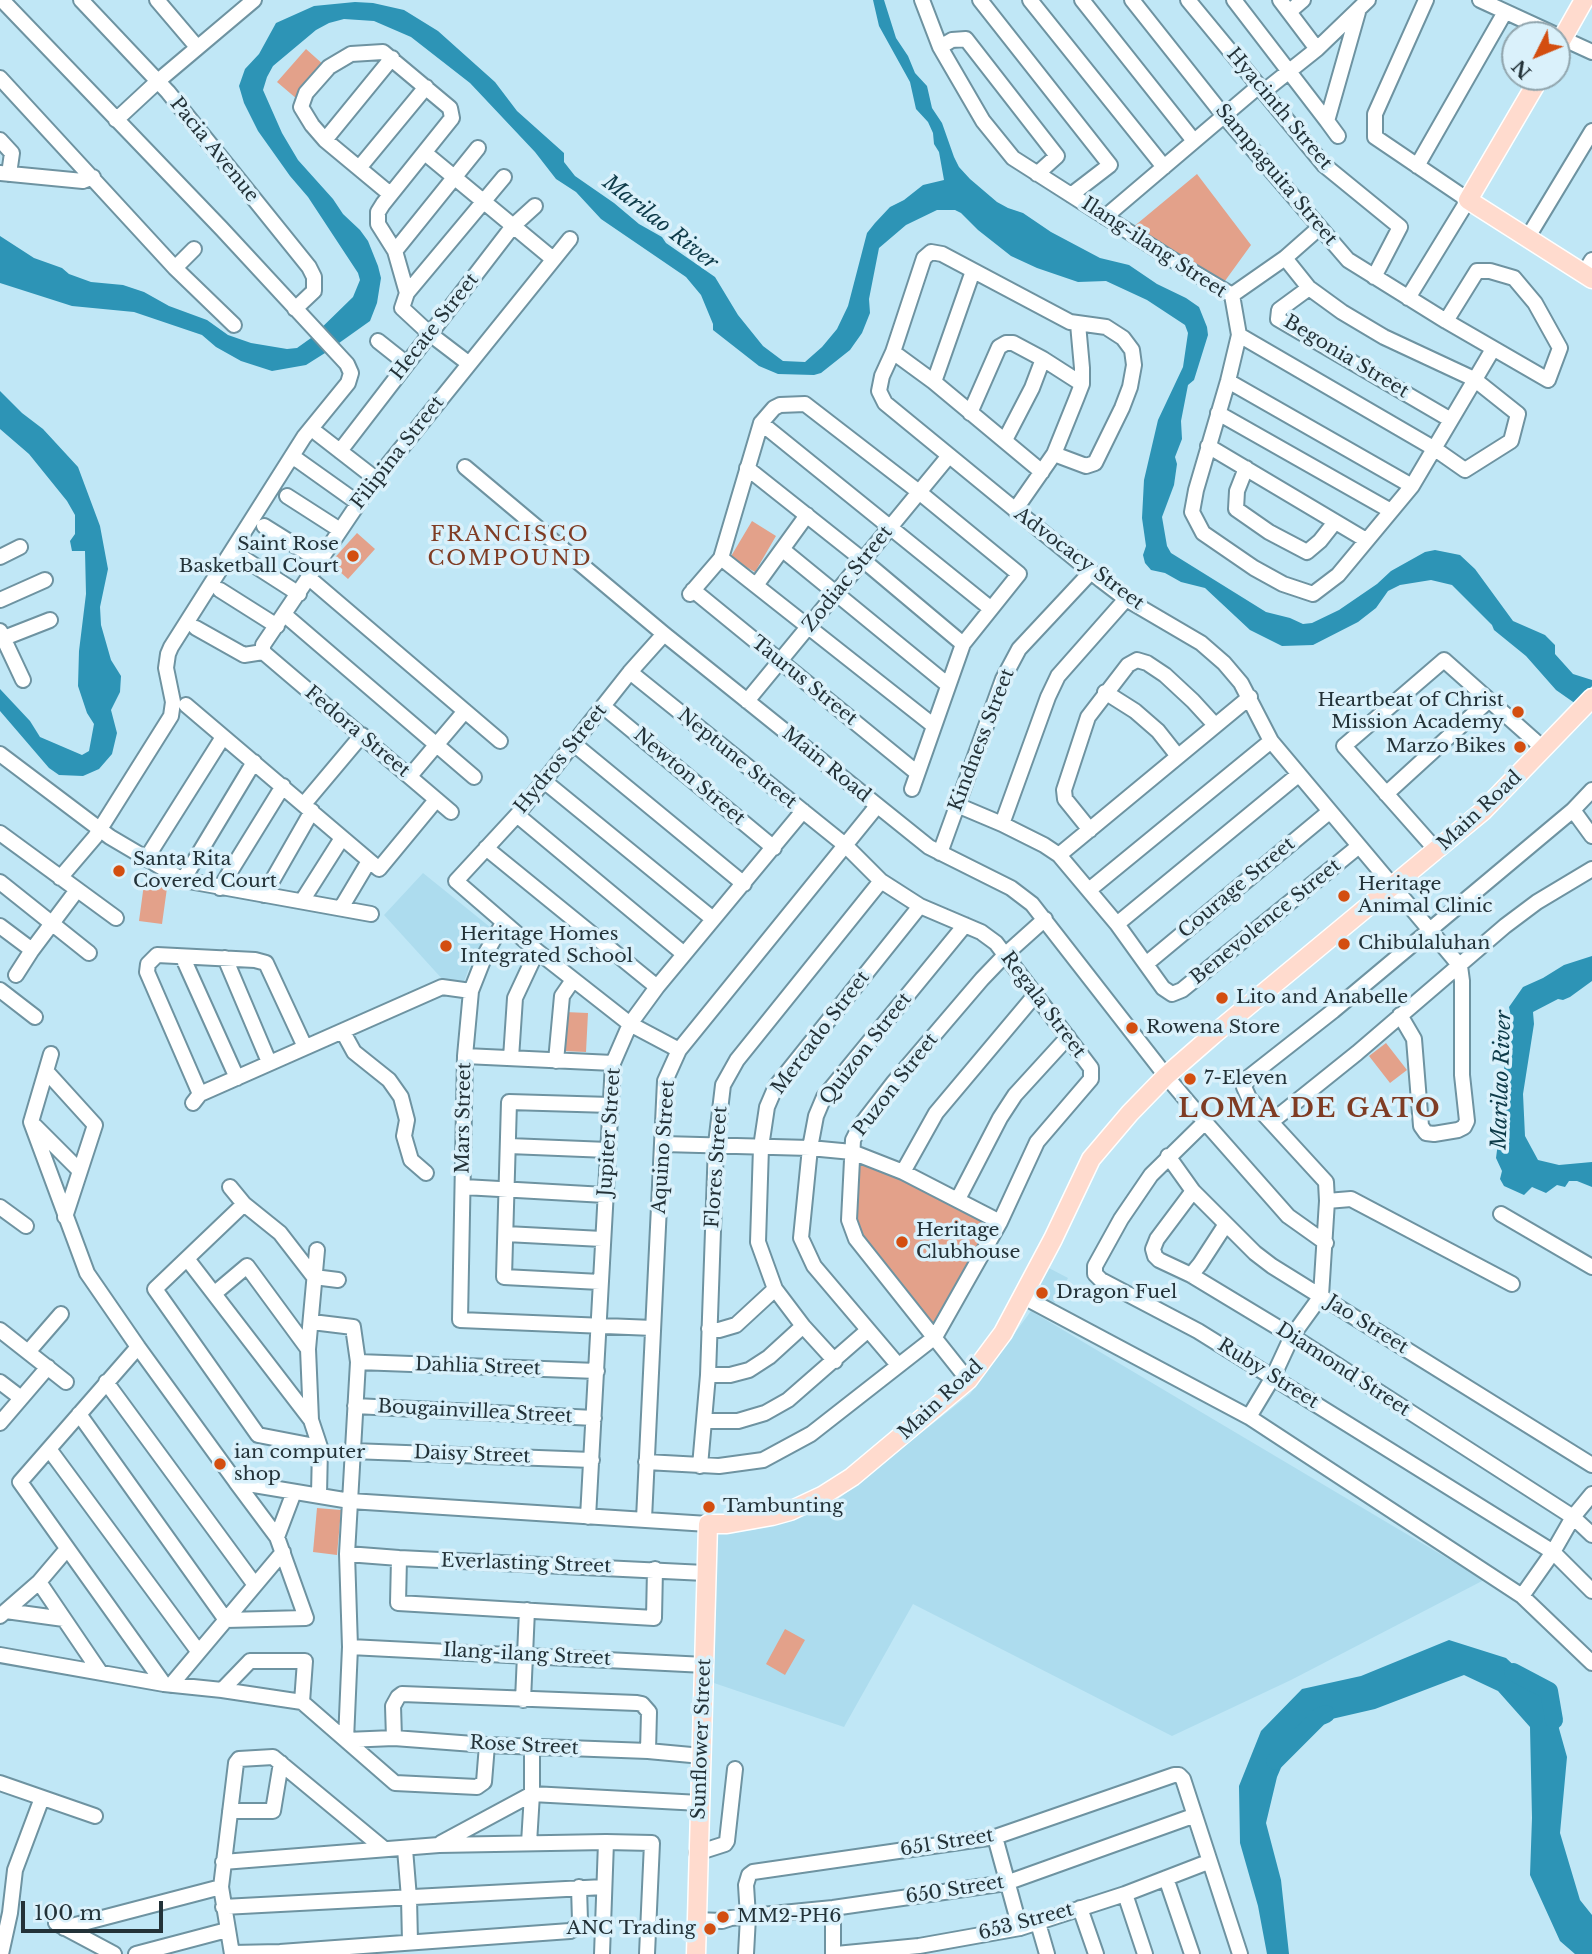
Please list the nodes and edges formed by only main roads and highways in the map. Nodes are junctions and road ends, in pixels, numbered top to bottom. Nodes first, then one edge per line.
1 (1584, 0) edge
2 (1570, 21) edge
3 (1532, 91) edge
4 (1589, 271) edge
5 (1592, 698) edge
6 (708, 1524) joint
7 (696, 1954) edge

1 - 2 main road
3 - 4 main road
5 - 6 main road, Main Road
6 - 7 main road, Sunflower Street

